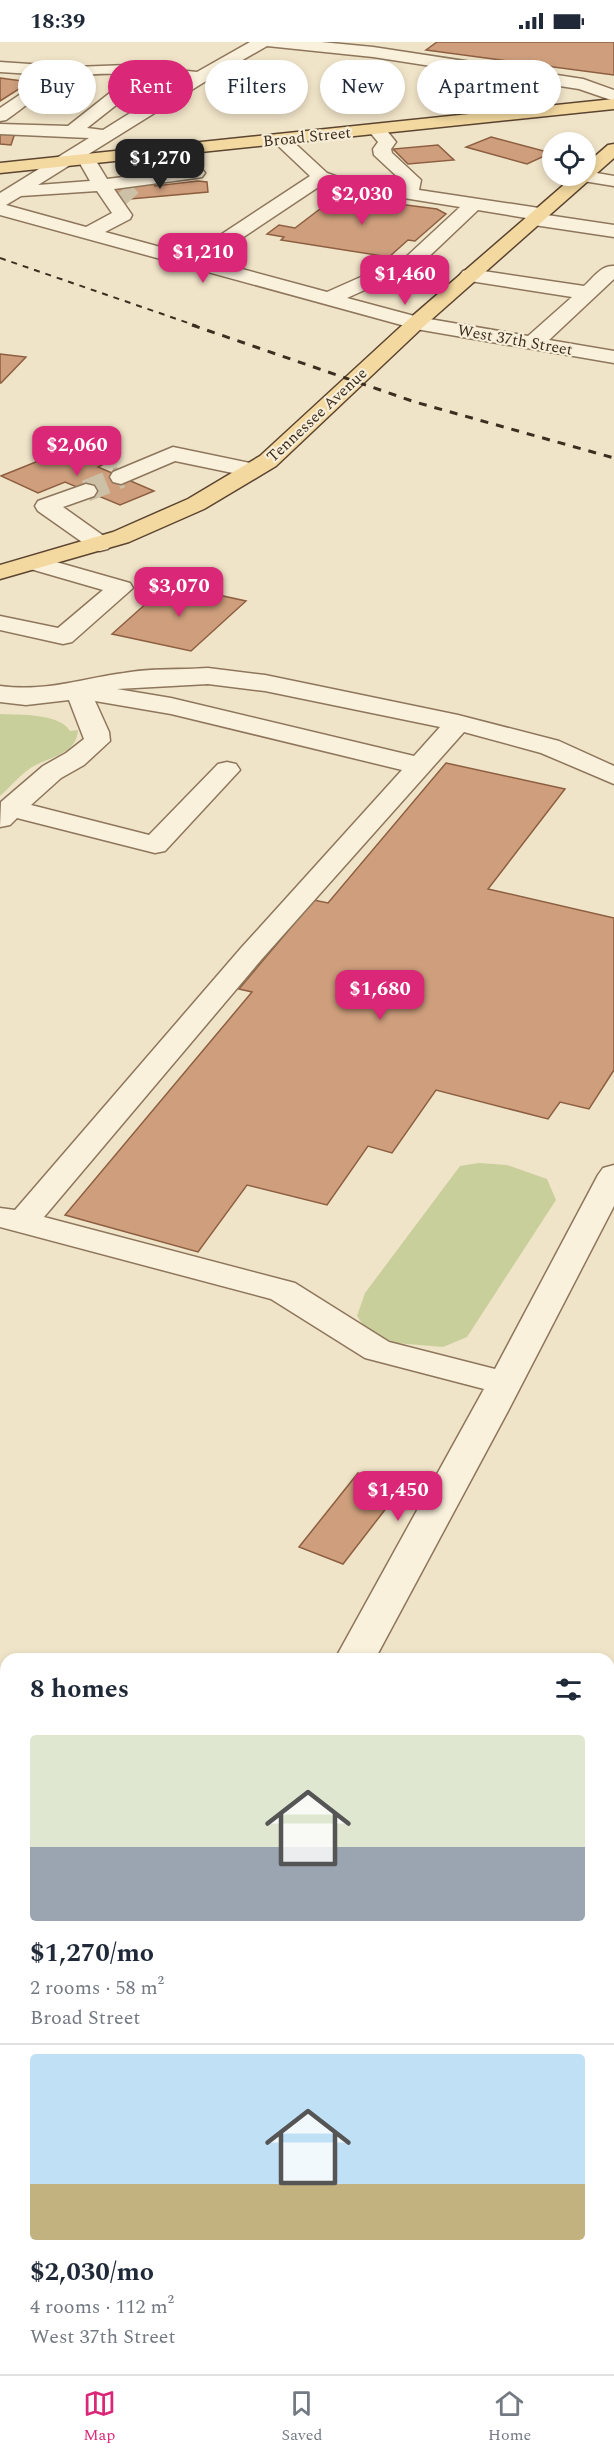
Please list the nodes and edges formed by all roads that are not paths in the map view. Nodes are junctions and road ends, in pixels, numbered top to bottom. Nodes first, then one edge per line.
1 (262, 42) edge
2 (271, 42) edge
3 (388, 42) edge
4 (321, 44) edge
5 (373, 52) junction
6 (0, 67) edge
7 (18, 68) edge
8 (96, 72) edge
9 (200, 77) junction
10 (193, 81) edge
11 (614, 96) edge
12 (108, 103) edge
13 (18, 104) edge
14 (614, 104) edge
15 (140, 114) edge
16 (0, 116) edge
17 (0, 129) edge
18 (377, 130) junction
19 (72, 131) junction
20 (106, 135) junction
21 (281, 140) junction
22 (614, 149) edge
23 (87, 160) junction
24 (62, 162) junction
25 (596, 165) edge
26 (0, 168) edge
27 (196, 173) dead end
28 (321, 177) junction
29 (596, 177) edge
30 (614, 181) edge
31 (102, 184) junction
32 (572, 186) edge
33 (17, 190) junction
34 (406, 194) junction
35 (0, 201) edge
36 (126, 201) junction
37 (474, 204) junction
38 (0, 209) edge
39 (537, 217) junction
40 (613, 230) edge
41 (88, 233) junction
42 (193, 262) junction
43 (613, 271) edge
44 (470, 275) junction
45 (588, 293) junction
46 (329, 299) junction
47 (416, 323) junction
48 (533, 343) junction
49 (614, 357) edge
50 (252, 470) junction
51 (121, 477) tunnel mouth
52 (86, 491) tunnel mouth
53 (100, 544) junction
54 (35, 563) junction
55 (0, 572) edge
56 (0, 623) edge
57 (77, 690) junction
58 (0, 694) edge
59 (458, 723) junction
60 (420, 766) junction
61 (227, 770) dead end
62 (614, 776) edge
63 (6, 813) edge
64 (614, 1175) edge
65 (11, 1219) edge
66 (497, 1397) junction
67 (358, 1653) edge

1 - 9 street
2 - 4 street
3 - 5 street
4 - 5 street
5 - 11 street
6 - 7 street
8 - 9 street
9 - 10 street
12 - 19 street
13 - 16 street
14 - 18 main road, Broad Street
15 - 20 street
17 - 19 street
18 - 21 main road, Broad Street
18 - 34 street
19 - 20 street
20 - 24 street
21 - 23 main road, Broad Street
21 - 28 street
22 - 25 main road, Tennessee Avenue
23 - 24 main road, Broad Street
23 - 31 street
24 - 26 main road, Broad Street
24 - 33 street
27 - 31 street
28 - 34 street
28 - 42 street
29 - 30 street
31 - 33 street
31 - 36 street
31 - 36 street
32 - 39 main road, Tennessee Avenue
33 - 35 street
34 - 37 street
36 - 41 street
37 - 39 street
37 - 46 street
38 - 41 street, West 37th Street
39 - 40 street
39 - 44 main road, Tennessee Avenue
41 - 42 street, West 37th Street
42 - 46 street, West 37th Street
43 - 45 street
44 - 45 street
44 - 47 main road, Tennessee Avenue
45 - 48 street
46 - 47 street, West 37th Street
47 - 48 street, West 37th Street
47 - 50 main road, Tennessee Avenue
48 - 49 street, West 37th Street
50 - 51 street
50 - 53 main road, Tennessee Avenue
52 - 53 street
53 - 54 main road, Tennessee Avenue
54 - 55 main road, Tennessee Avenue
54 - 56 street
57 - 58 street
57 - 59 street
57 - 60 street
57 - 63 street
59 - 60 street
59 - 62 street
60 - 65 street
61 - 63 street
64 - 66 street
65 - 66 street
66 - 67 street

